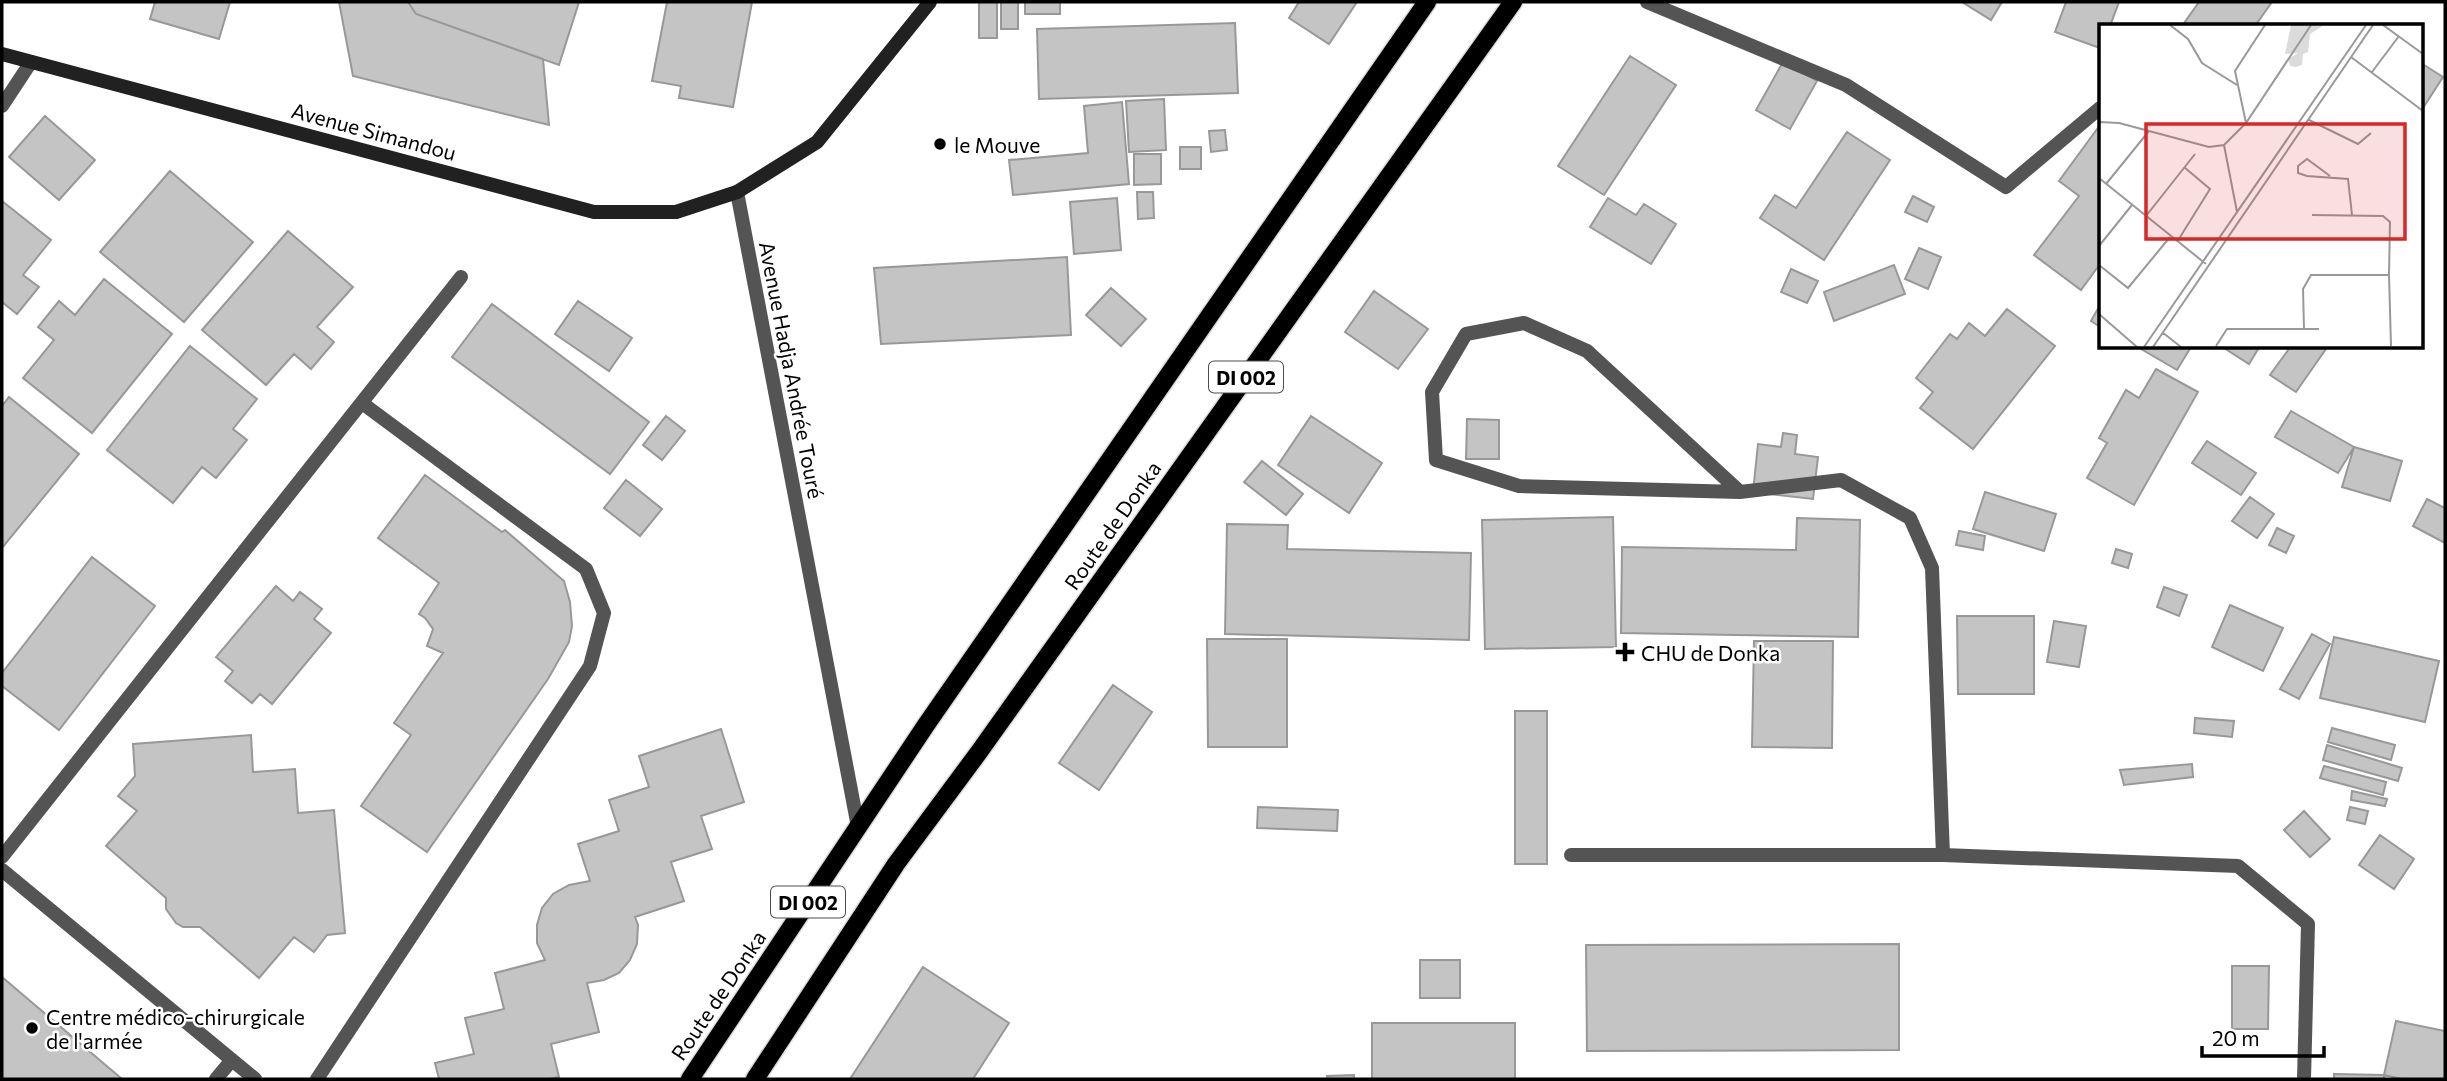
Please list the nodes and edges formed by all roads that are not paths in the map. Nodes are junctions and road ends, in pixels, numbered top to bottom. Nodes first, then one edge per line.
1 (930, 2) edge
2 (1427, 2) edge
3 (1513, 2) edge
4 (1647, 2) edge
5 (2, 54) edge
6 (31, 62) junction
7 (2, 106) edge
8 (2099, 110) edge
9 (737, 192) junction
10 (461, 277) dead end
11 (362, 402) junction
12 (1740, 492) junction
13 (858, 827) junction
14 (1570, 855) dead end
15 (1943, 855) junction
16 (2, 857) edge
17 (2, 870) edge
18 (231, 1060) junction
19 (216, 1079) edge
20 (255, 1079) edge
21 (317, 1079) edge
22 (690, 1079) edge
23 (755, 1079) edge
24 (2305, 1079) edge

1 - 9 main road
2 - 13 main road, Route de Donka / DI 002
3 - 23 main road, Route de Donka / DI 002
4 - 8 street
5 - 6 main road, Avenue Simandou
6 - 7 street
6 - 9 main road, Avenue Simandou
9 - 13 street, Avenue Hadja Andrée Touré
10 - 11 street
11 - 16 street
11 - 21 street
12 - 12 street
12 - 15 street
13 - 22 main road, Route de Donka / DI 002
14 - 15 street
15 - 24 street
17 - 18 street
18 - 19 street
18 - 20 street

